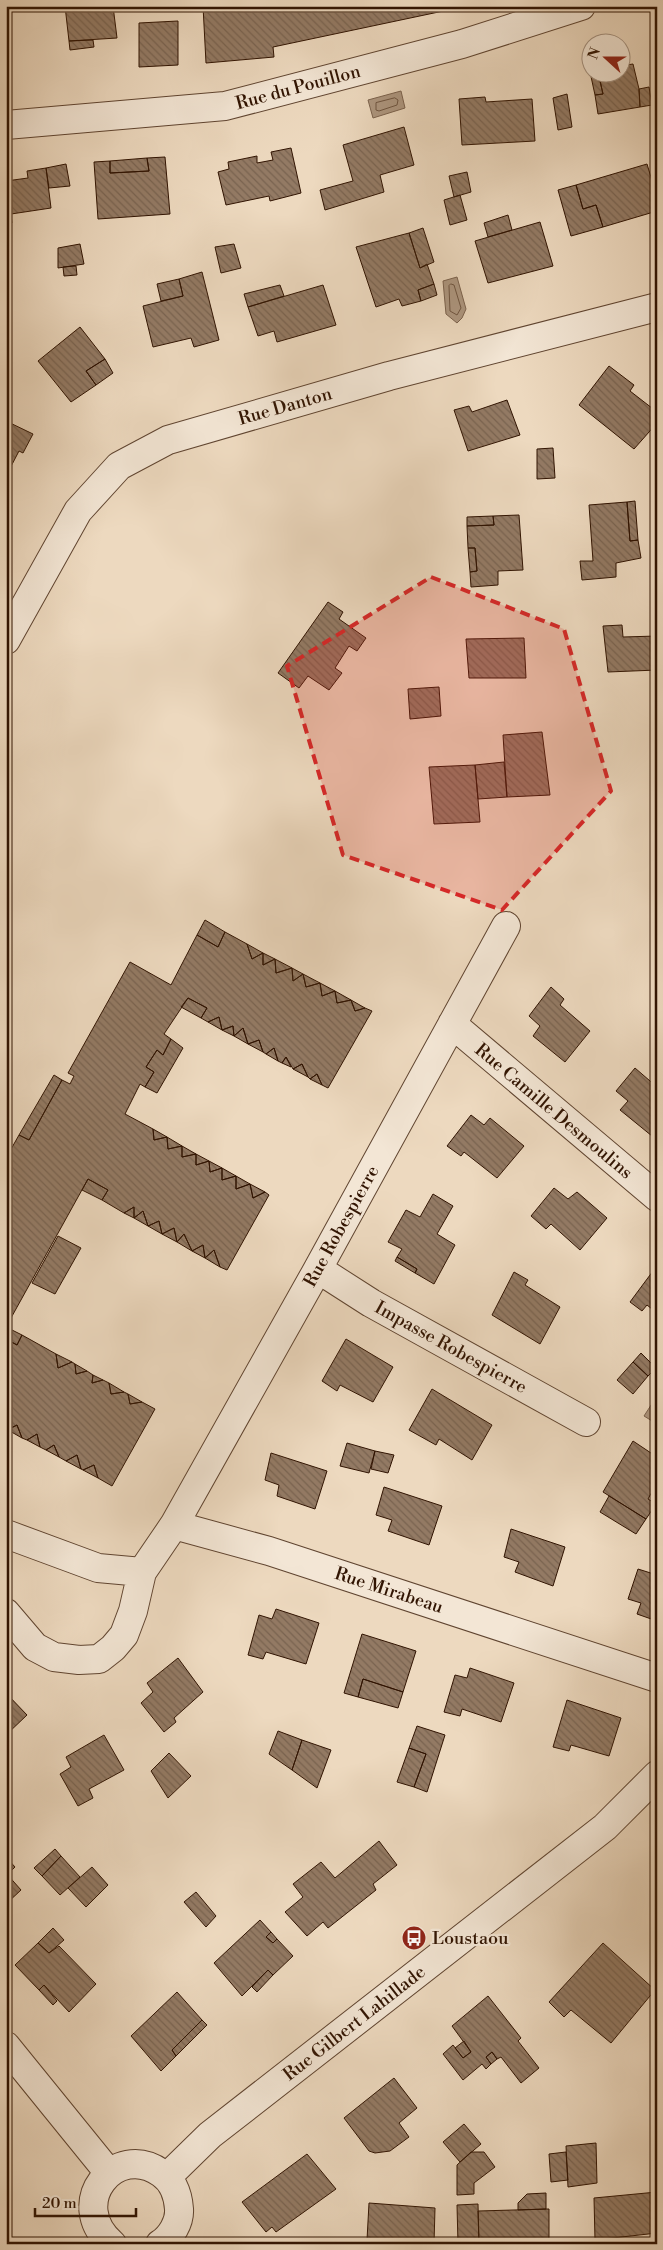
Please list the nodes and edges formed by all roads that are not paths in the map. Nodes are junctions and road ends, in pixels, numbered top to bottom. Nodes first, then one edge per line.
1 (581, 6) edge
2 (6, 126) edge
3 (657, 307) edge
4 (6, 640) edge
5 (506, 926) dead end
6 (452, 1024) junction
7 (657, 1197) edge
8 (318, 1269) junction
9 (586, 1422) dead end
10 (174, 1525) junction
11 (6, 1534) edge
12 (142, 1572) junction
13 (6, 1613) edge
14 (657, 1678) edge
15 (657, 1775) edge
16 (6, 2046) edge
17 (109, 2173) junction
18 (167, 2177) junction
19 (101, 2241) edge
20 (162, 2243) edge

1 - 2 street, Rue du Pouillon
3 - 4 street, Rue Danton
5 - 6 street, Rue Robespierre
6 - 7 street, Rue Camille Desmoulins
6 - 8 street, Rue Robespierre
8 - 9 street, Impasse Robespierre
8 - 10 street, Rue Robespierre
10 - 12 street
10 - 14 street, Rue Mirabeau
11 - 12 street
12 - 13 street
15 - 18 street, Rue Gilbert Lahillade
16 - 17 street
17 - 18 street
17 - 19 street
18 - 20 street

